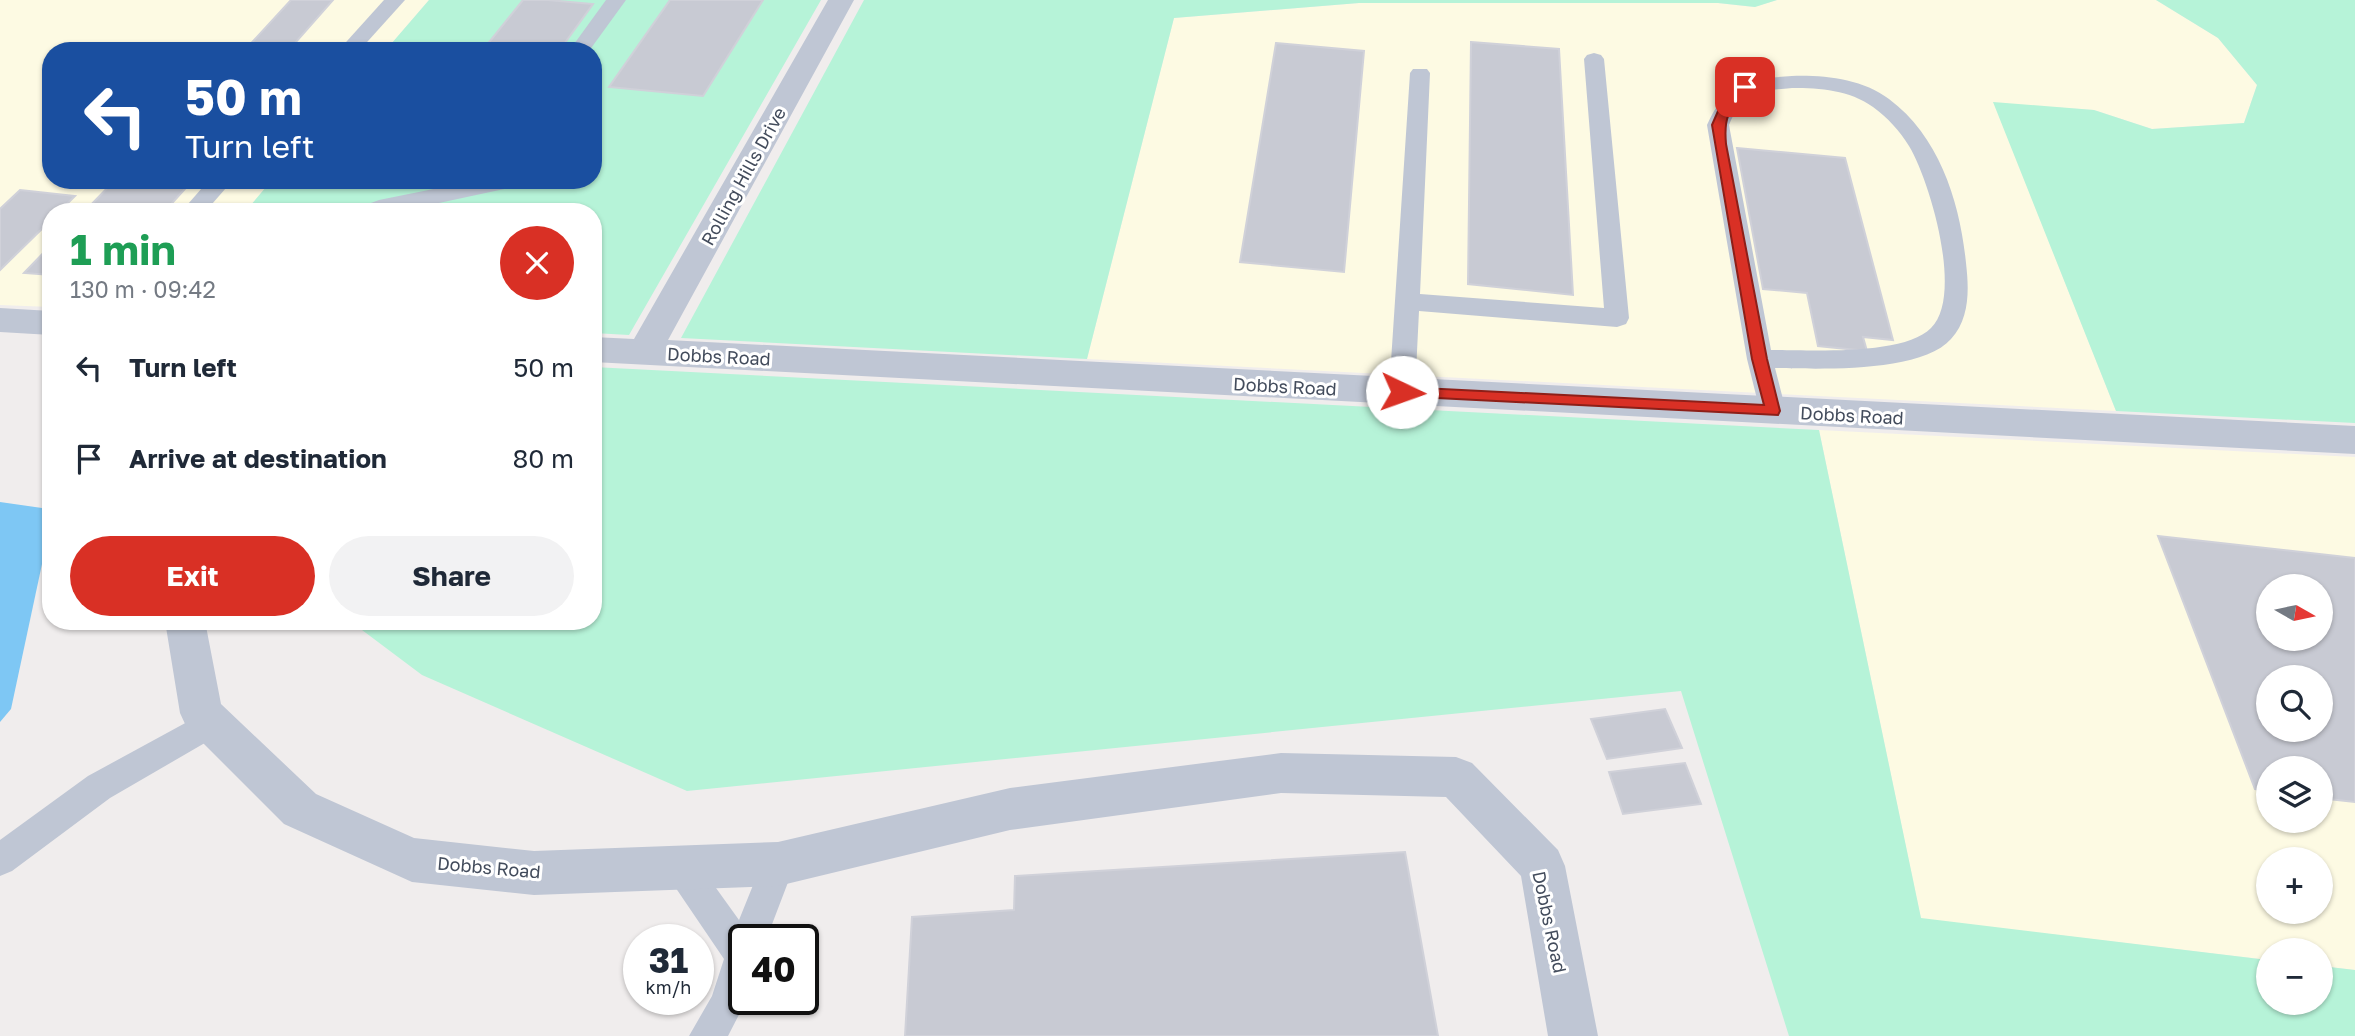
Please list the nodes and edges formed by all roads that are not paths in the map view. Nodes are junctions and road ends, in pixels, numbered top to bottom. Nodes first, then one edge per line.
1 (395, 0) edge
2 (616, 0) edge
3 (841, 0) edge
4 (356, 42) edge
5 (586, 42) edge
6 (1594, 59) dead end
7 (1420, 73) dead end
8 (214, 189) edge
9 (471, 189) edge
10 (200, 203) edge
11 (403, 203) edge
12 (1407, 302) junction
13 (0, 320) edge
14 (42, 322) edge
15 (602, 350) edge
16 (644, 352) junction
17 (1760, 359) junction
18 (1402, 392) junction
19 (1773, 411) junction
20 (2355, 440) edge
21 (187, 630) edge
22 (211, 723) junction
23 (0, 860) edge
24 (778, 864) junction
25 (681, 867) junction
26 (754, 924) edge
27 (728, 926) edge
28 (728, 1002) edge
29 (706, 1036) edge
30 (1573, 1036) edge

1 - 4 lane
2 - 5 lane
3 - 16 street, Rolling Hills Drive
6 - 12 lane
7 - 12 lane
8 - 10 lane
9 - 11 lane
12 - 18 lane
13 - 14 street
15 - 16 street, Dobbs Road
16 - 18 street, Dobbs Road
17 - 17 lane
17 - 19 lane
18 - 19 street, Dobbs Road
19 - 20 street, Dobbs Road
21 - 22 street, Dobbs Road
22 - 23 lane
22 - 25 street, Dobbs Road
24 - 25 street, Dobbs Road
24 - 26 lane
24 - 30 street, Dobbs Road
25 - 27 lane
28 - 29 lane

